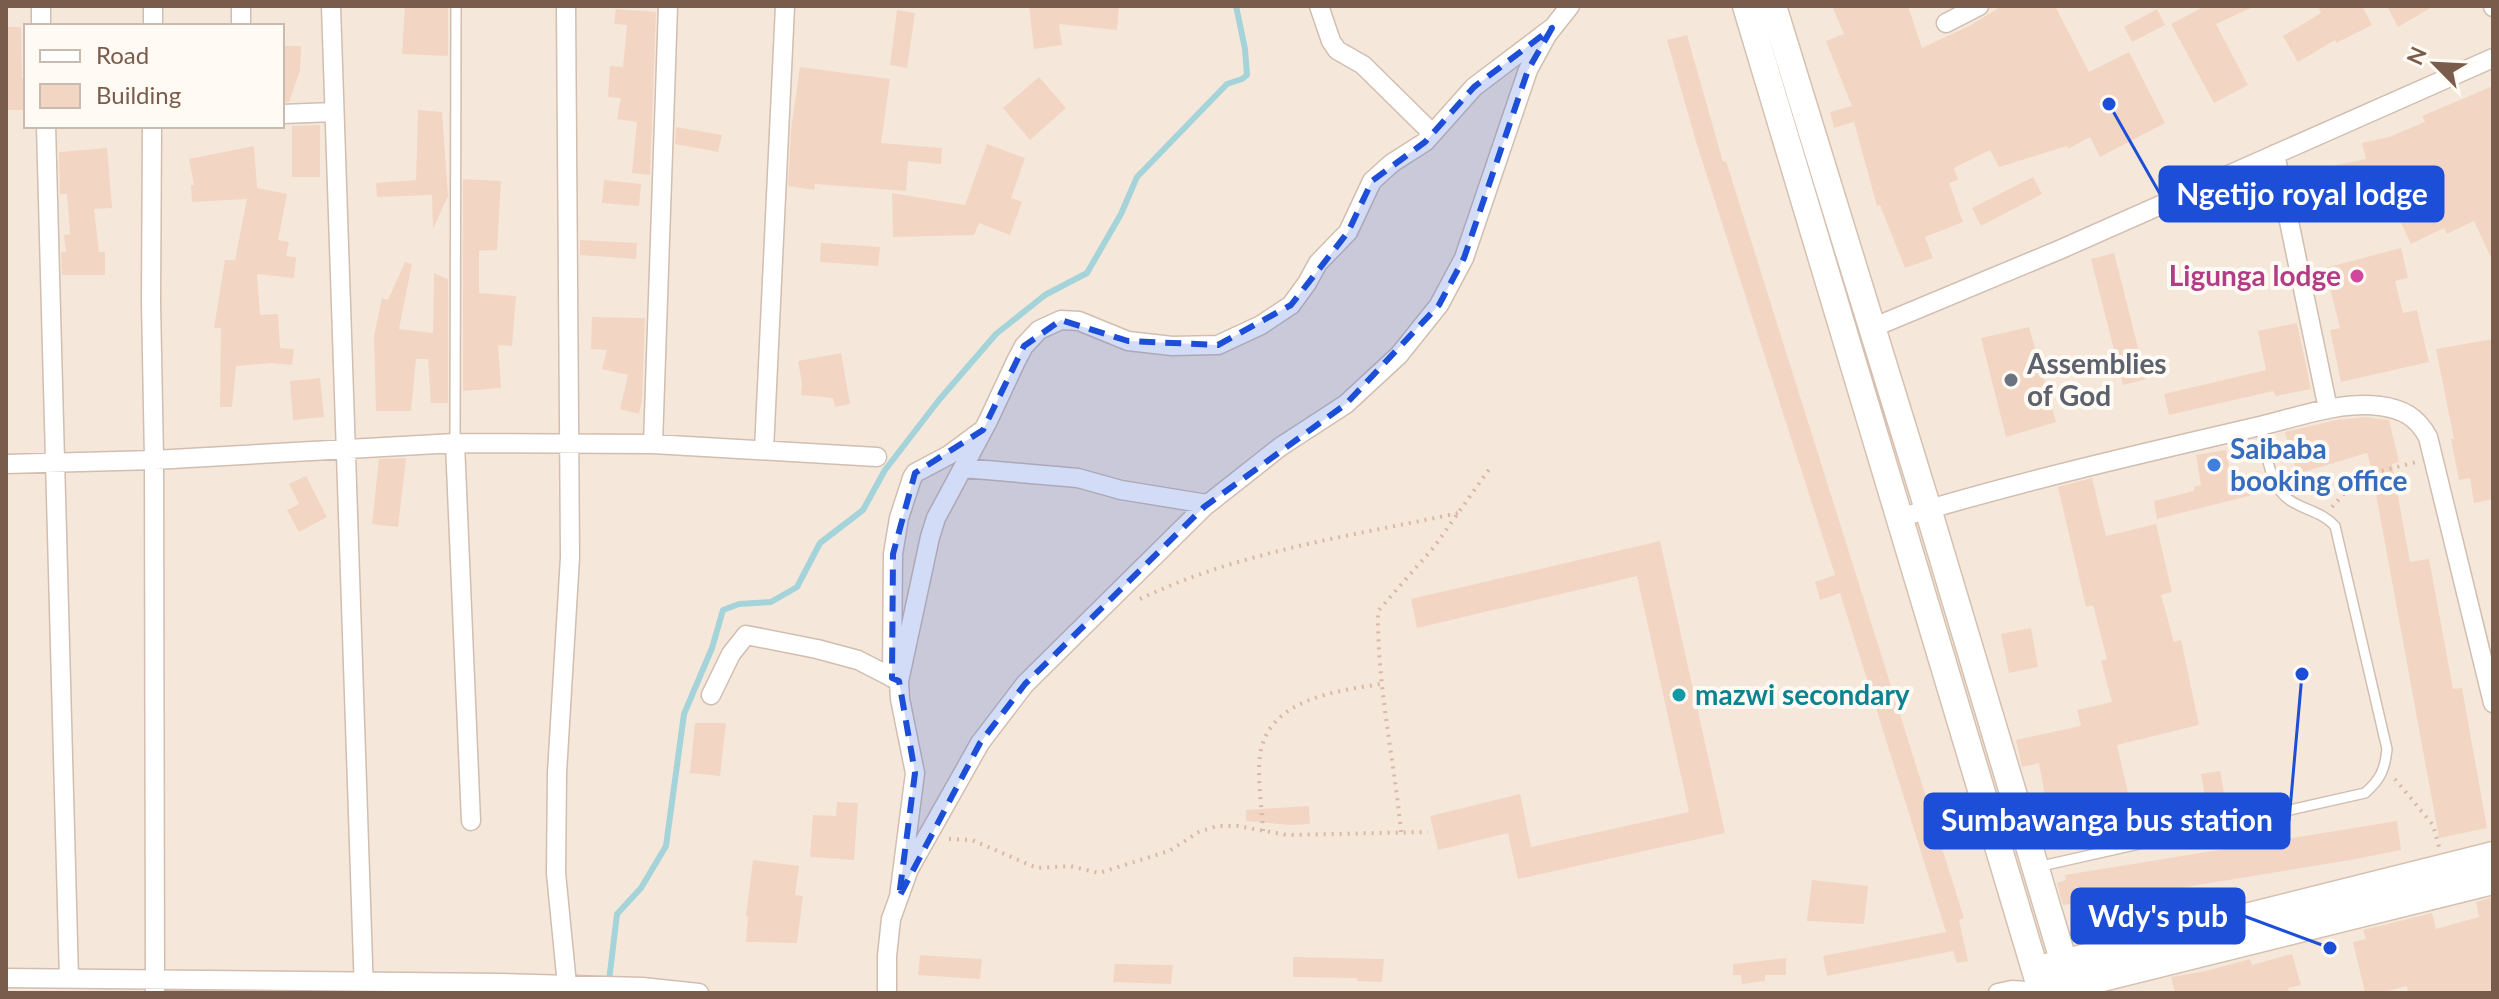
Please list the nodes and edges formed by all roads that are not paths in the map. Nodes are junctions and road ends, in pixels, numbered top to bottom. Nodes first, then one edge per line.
1 (331, 6) edge
2 (456, 6) edge
3 (566, 6) edge
4 (668, 6) edge
5 (785, 6) edge
6 (1319, 6) edge
7 (1570, 6) edge
8 (1746, 6) edge
9 (1773, 6) edge
10 (1979, 6) edge
11 (1946, 23) dead end
12 (1552, 28) junction
13 (2493, 58) edge
14 (334, 112) junction
15 (284, 114) edge
16 (46, 128) edge
17 (152, 128) edge
18 (1432, 133) junction
19 (2275, 154) junction
20 (1872, 328) junction
21 (2328, 409) junction
22 (2260, 426) junction
23 (983, 430) junction
24 (455, 443) junction
25 (567, 444) junction
26 (653, 444) junction
27 (344, 450) junction
28 (764, 450) junction
29 (877, 457) dead end
30 (154, 460) junction
31 (56, 462) junction
32 (6, 464) edge
33 (963, 468) junction
34 (1207, 504) junction
35 (1928, 509) junction
36 (1899, 518) junction
37 (895, 679) junction
38 (711, 695) dead end
39 (2493, 703) edge
40 (471, 821) dead end
41 (2493, 855) edge
42 (2035, 868) junction
43 (2493, 881) edge
44 (899, 897) junction
45 (6, 978) edge
46 (69, 979) junction
47 (2069, 980) edge
48 (567, 985) junction
49 (155, 986) edge
50 (2040, 986) edge
51 (364, 988) edge
52 (2005, 991) edge
53 (699, 993) edge
54 (887, 993) edge

1 - 14 street
2 - 24 lane
3 - 25 street
4 - 26 street
5 - 28 street
6 - 18 street
7 - 12 street
8 - 36 main road
9 - 20 main road
10 - 11 street
12 - 18 street
12 - 34 street
13 - 19 street
14 - 15 street
14 - 27 street
16 - 31 street
17 - 30 street
18 - 23 street
19 - 20 street
19 - 21 street
20 - 35 main road
21 - 22 street
21 - 39 street
22 - 35 street
22 - 42 lane
23 - 33 street
23 - 37 street
24 - 25 street
24 - 27 street
24 - 40 street
25 - 26 street
25 - 48 street
26 - 28 street
27 - 30 street
27 - 51 street
28 - 29 street
30 - 31 street
30 - 49 street
31 - 32 street
31 - 46 street
33 - 34 street
33 - 37 street
34 - 44 street
35 - 36 street
35 - 42 main road
36 - 50 main road
37 - 38 street
37 - 44 street
41 - 47 main road
42 - 47 main road
43 - 47 main road
44 - 54 street
45 - 46 street
46 - 49 street
47 - 50 main road
48 - 51 street
48 - 53 street
49 - 51 street
50 - 52 street

